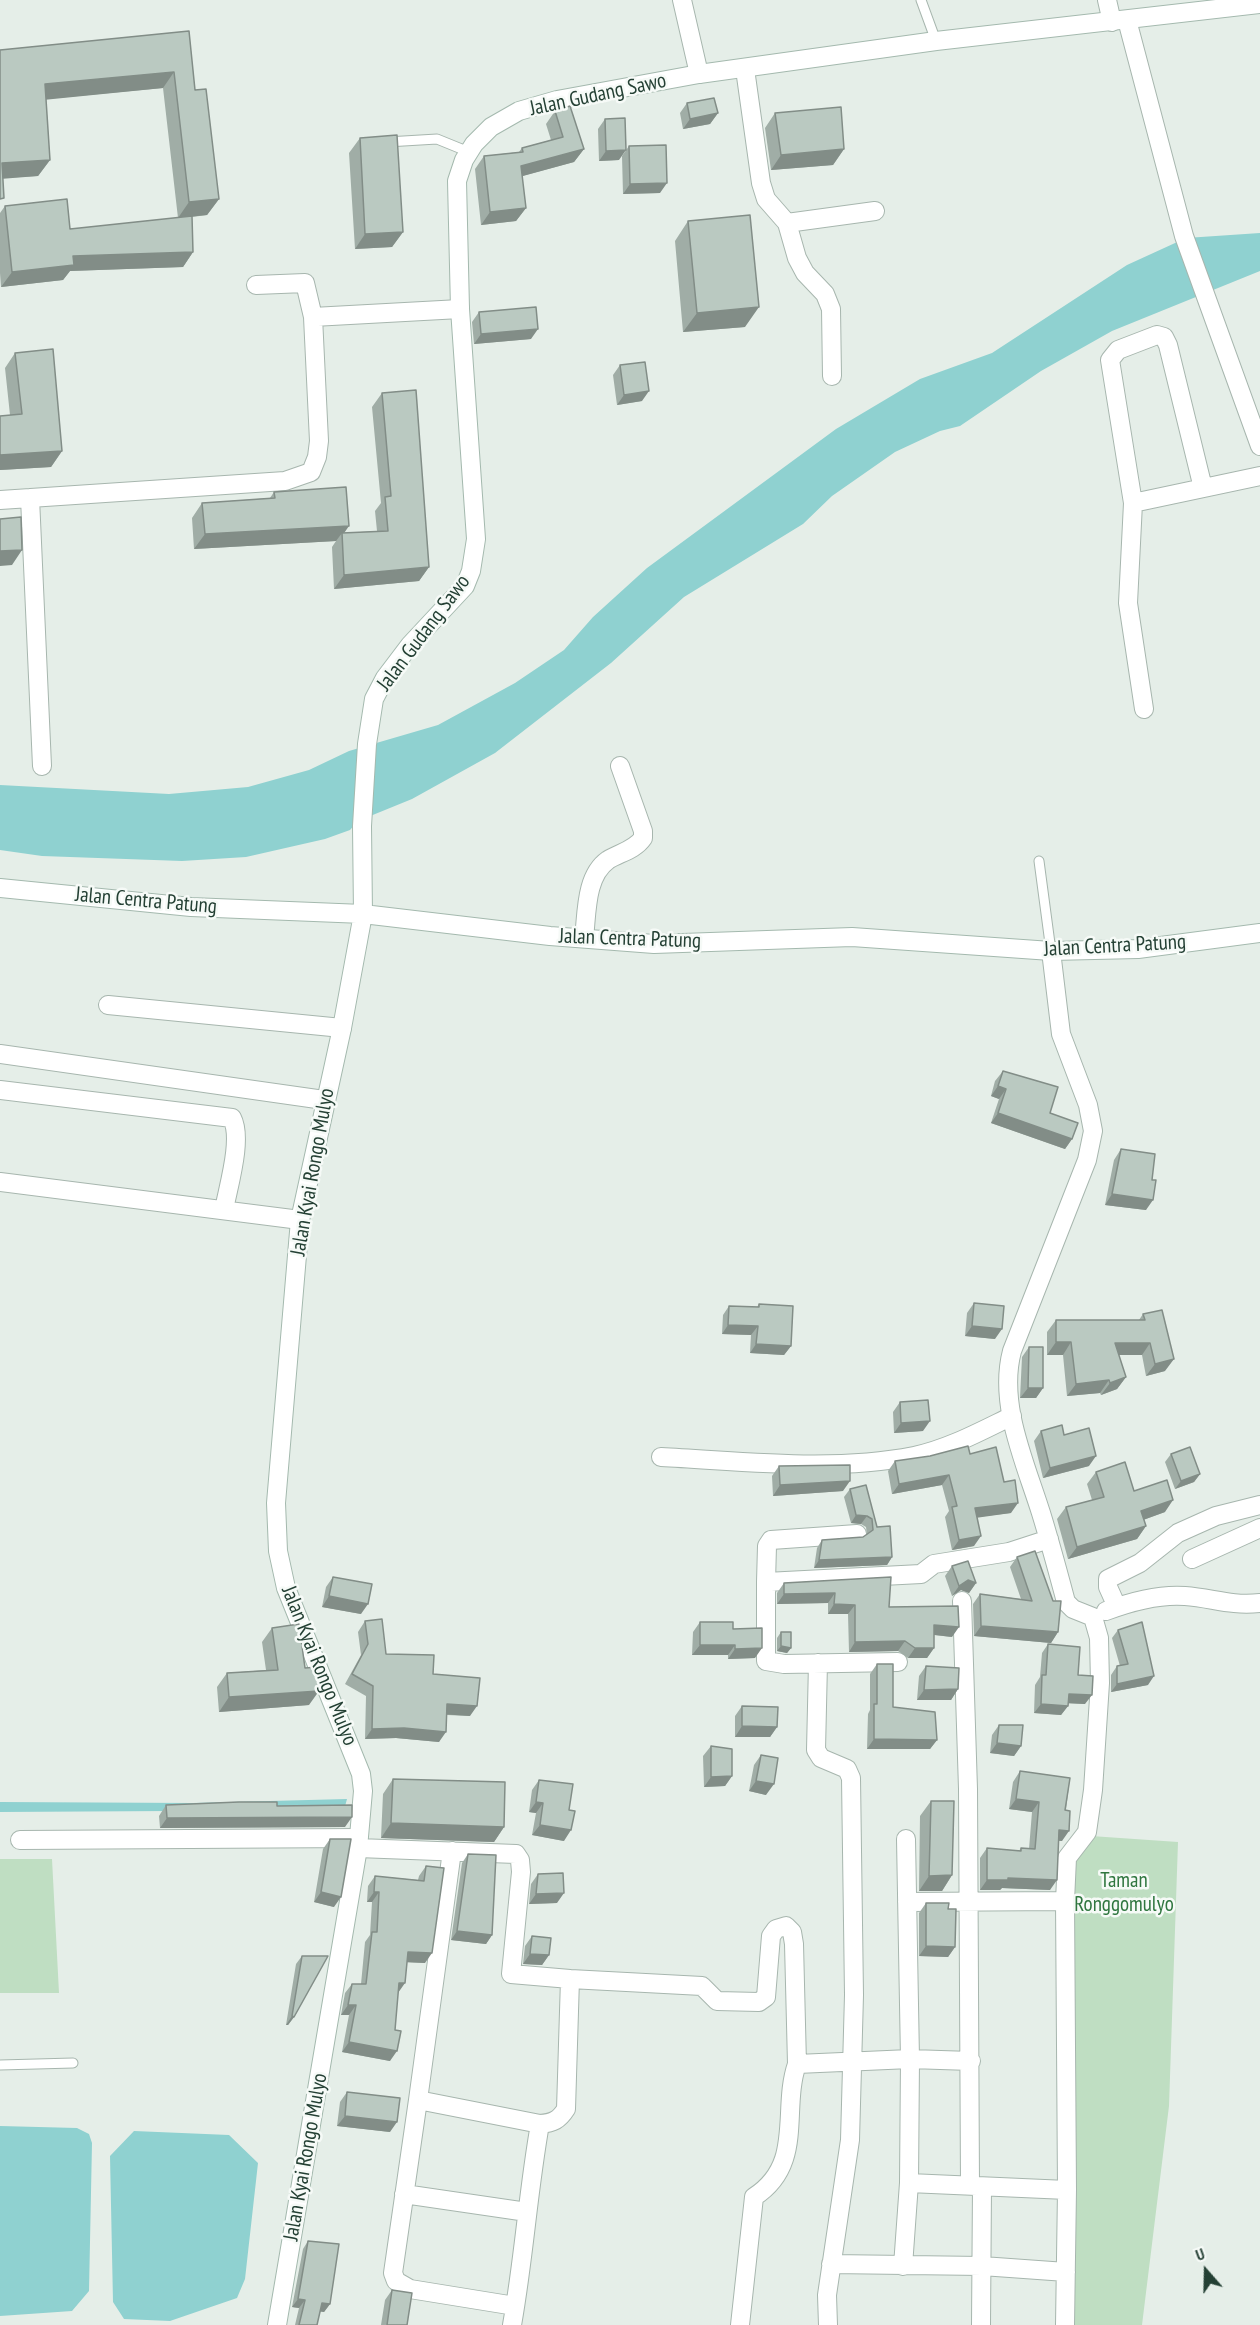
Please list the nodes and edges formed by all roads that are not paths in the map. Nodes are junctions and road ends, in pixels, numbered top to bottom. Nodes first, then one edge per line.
1 (682, 0) edge
2 (921, 0) edge
3 (1107, 0) edge
4 (1260, 4) edge
5 (1120, 21) junction
6 (936, 41) junction
7 (745, 69) junction
8 (699, 74) junction
9 (373, 144) edge
10 (469, 152) junction
11 (875, 211) dead end
12 (787, 223) junction
13 (256, 285) dead end
14 (460, 309) junction
15 (313, 317) junction
16 (832, 376) dead end
17 (1260, 446) edge
18 (1260, 476) edge
19 (1203, 488) junction
20 (30, 498) junction
21 (0, 500) edge
22 (1133, 503) junction
23 (1144, 709) dead end
24 (42, 766) dead end
25 (620, 766) dead end
26 (362, 826) joint
27 (1039, 861) dead end
28 (0, 888) edge
29 (363, 914) junction
30 (1260, 933) edge
31 (584, 938) junction
32 (1051, 951) junction
33 (108, 1005) dead end
34 (342, 1028) junction
35 (0, 1054) edge
36 (0, 1090) edge
37 (324, 1100) junction
38 (0, 1182) edge
39 (224, 1210) junction
40 (300, 1220) junction
41 (1012, 1416) junction
42 (661, 1457) dead end
43 (1260, 1505) edge
44 (1260, 1528) edge
45 (857, 1534) dead end
46 (1049, 1539) junction
47 (1192, 1559) dead end
48 (766, 1582) junction
49 (962, 1601) dead end
50 (1260, 1603) edge
51 (1117, 1607) junction
52 (1093, 1617) junction
53 (898, 1662) dead end
54 (818, 1664) junction
55 (906, 1839) dead end
56 (20, 1840) dead end
57 (358, 1843) junction
58 (452, 1851) junction
59 (967, 1900) junction
60 (907, 1902) junction
61 (1065, 1902) junction
62 (570, 1979) junction
63 (910, 2059) junction
64 (970, 2061) junction
65 (852, 2062) junction
66 (73, 2063) dead end
67 (797, 2064) junction
68 (0, 2065) edge
69 (418, 2100) junction
70 (540, 2124) junction
71 (909, 2183) junction
72 (976, 2186) junction
73 (1067, 2190) junction
74 (404, 2194) junction
75 (527, 2212) junction
76 (831, 2264) junction
77 (903, 2266) junction
78 (982, 2266) junction
79 (1066, 2272) junction
80 (515, 2306) junction
81 (277, 2325) edge
82 (512, 2325) edge
83 (740, 2325) edge
84 (828, 2325) edge
85 (981, 2325) edge
86 (1065, 2325) edge

1 - 8 street
2 - 6 lane
3 - 5 street
4 - 5 street, Jalan Gudang Sawo
5 - 6 street, Jalan Gudang Sawo
5 - 17 street
6 - 7 street, Jalan Gudang Sawo
7 - 8 street, Jalan Gudang Sawo
7 - 12 street
8 - 10 street, Jalan Gudang Sawo
9 - 10 lane
10 - 14 street, Jalan Gudang Sawo
11 - 12 street
12 - 16 street
13 - 15 street
14 - 15 street
14 - 26 street, Jalan Gudang Sawo
15 - 20 street
18 - 19 street
19 - 22 street
19 - 22 street
20 - 21 street
20 - 24 street
22 - 23 street
25 - 31 street
26 - 29 street, Jalan Kyai Rongo Mulyo
27 - 32 lane
28 - 29 street, Jalan Centra Patung
29 - 31 street, Jalan Centra Patung
29 - 34 street, Jalan Kyai Rongo Mulyo
30 - 32 street, Jalan Centra Patung
31 - 32 street, Jalan Centra Patung
32 - 41 street
33 - 34 street
34 - 37 street, Jalan Kyai Rongo Mulyo
35 - 37 street
36 - 39 street
37 - 40 street, Jalan Kyai Rongo Mulyo
38 - 39 street
39 - 40 street
40 - 57 street, Jalan Kyai Rongo Mulyo
41 - 42 street
41 - 46 street
43 - 51 street
44 - 47 street
45 - 48 street
46 - 48 street
46 - 52 street
48 - 54 street
49 - 59 street
50 - 51 street
51 - 52 street
52 - 61 street
53 - 54 street
54 - 65 street
55 - 60 street
56 - 57 street
57 - 58 street
57 - 81 street, Jalan Kyai Rongo Mulyo
58 - 62 street
58 - 69 street
59 - 60 street
59 - 61 street
59 - 64 street
60 - 63 street
61 - 73 street
62 - 67 street
62 - 70 street
63 - 64 street
63 - 65 street
63 - 71 street
64 - 72 street
65 - 67 street
65 - 76 street
66 - 68 lane
67 - 83 street
69 - 70 street
69 - 74 street
70 - 75 street
71 - 72 street
71 - 77 street
72 - 73 street
72 - 78 street
73 - 79 street
74 - 75 street
74 - 80 street
75 - 80 street
76 - 77 street
76 - 84 street
77 - 78 street
78 - 79 street
78 - 85 street
79 - 86 street
80 - 82 street

